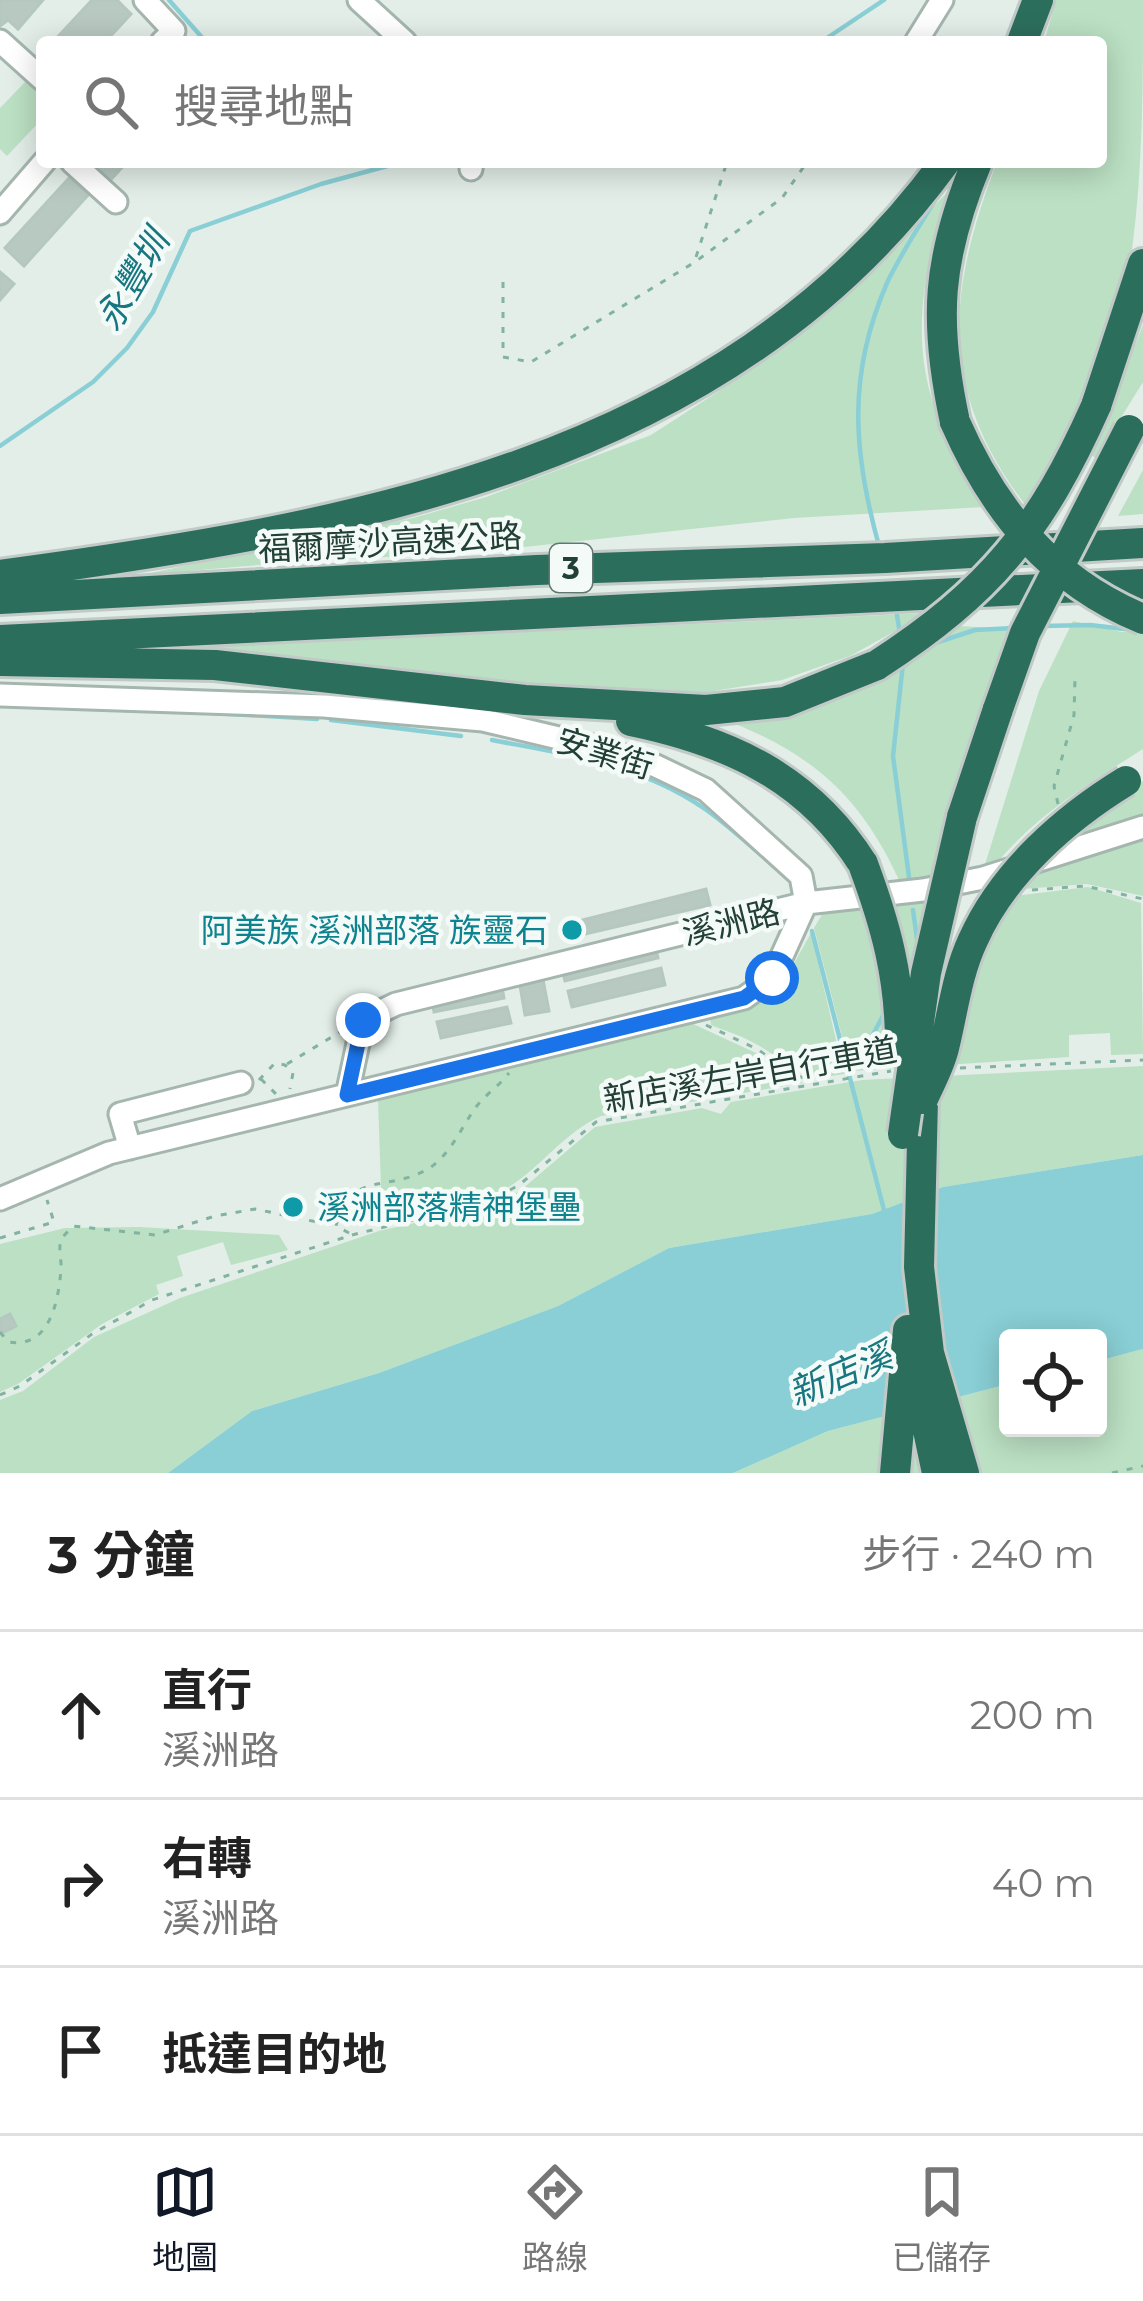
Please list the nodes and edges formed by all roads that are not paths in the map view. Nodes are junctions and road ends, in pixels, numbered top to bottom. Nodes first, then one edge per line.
1 (146, 0) edge
2 (942, 0) edge
3 (362, 1) edge
4 (169, 36) edge
5 (400, 36) edge
6 (920, 36) edge
7 (0, 41) edge
8 (36, 74) edge
9 (39, 168) edge
10 (78, 168) edge
11 (940, 168) edge
12 (974, 168) edge
13 (116, 202) dead end
14 (0, 213) edge
15 (1143, 263) edge
16 (1138, 428) edge
17 (1143, 543) edge
18 (0, 575) edge
19 (1143, 584) edge
20 (0, 599) edge
21 (1143, 619) edge
22 (0, 640) edge
23 (0, 661) edge
24 (0, 695) edge
25 (525, 700) junction
26 (1134, 777) edge
27 (970, 819) junction
28 (1143, 827) edge
29 (806, 903) junction
30 (241, 1083) dead end
31 (347, 1095) junction
32 (923, 1099) junction
33 (903, 1134) junction
34 (130, 1148) junction
35 (0, 1198) edge
36 (908, 1330) junction
37 (895, 1473) edge
38 (938, 1473) edge
39 (964, 1473) edge

1 - 4 street
2 - 6 street
3 - 5 street
7 - 8 street
9 - 14 street
10 - 13 street
11 - 18 highway
12 - 21 highway, bridge
15 - 25 highway, bridge
16 - 27 highway
17 - 20 highway, 福爾摩沙高速公路 / 3
19 - 22 highway, 3
23 - 25 highway
24 - 29 street, 安業街
25 - 33 highway, bridge
26 - 32 highway, bridge
27 - 32 highway, bridge
27 - 33 highway, bridge
28 - 29 street
29 - 31 street, 溪洲路
29 - 31 street, 溪洲路
30 - 34 street
31 - 34 street, 溪洲路
32 - 39 highway
33 - 36 highway
34 - 35 street, 溪洲路
36 - 37 highway
36 - 38 highway

